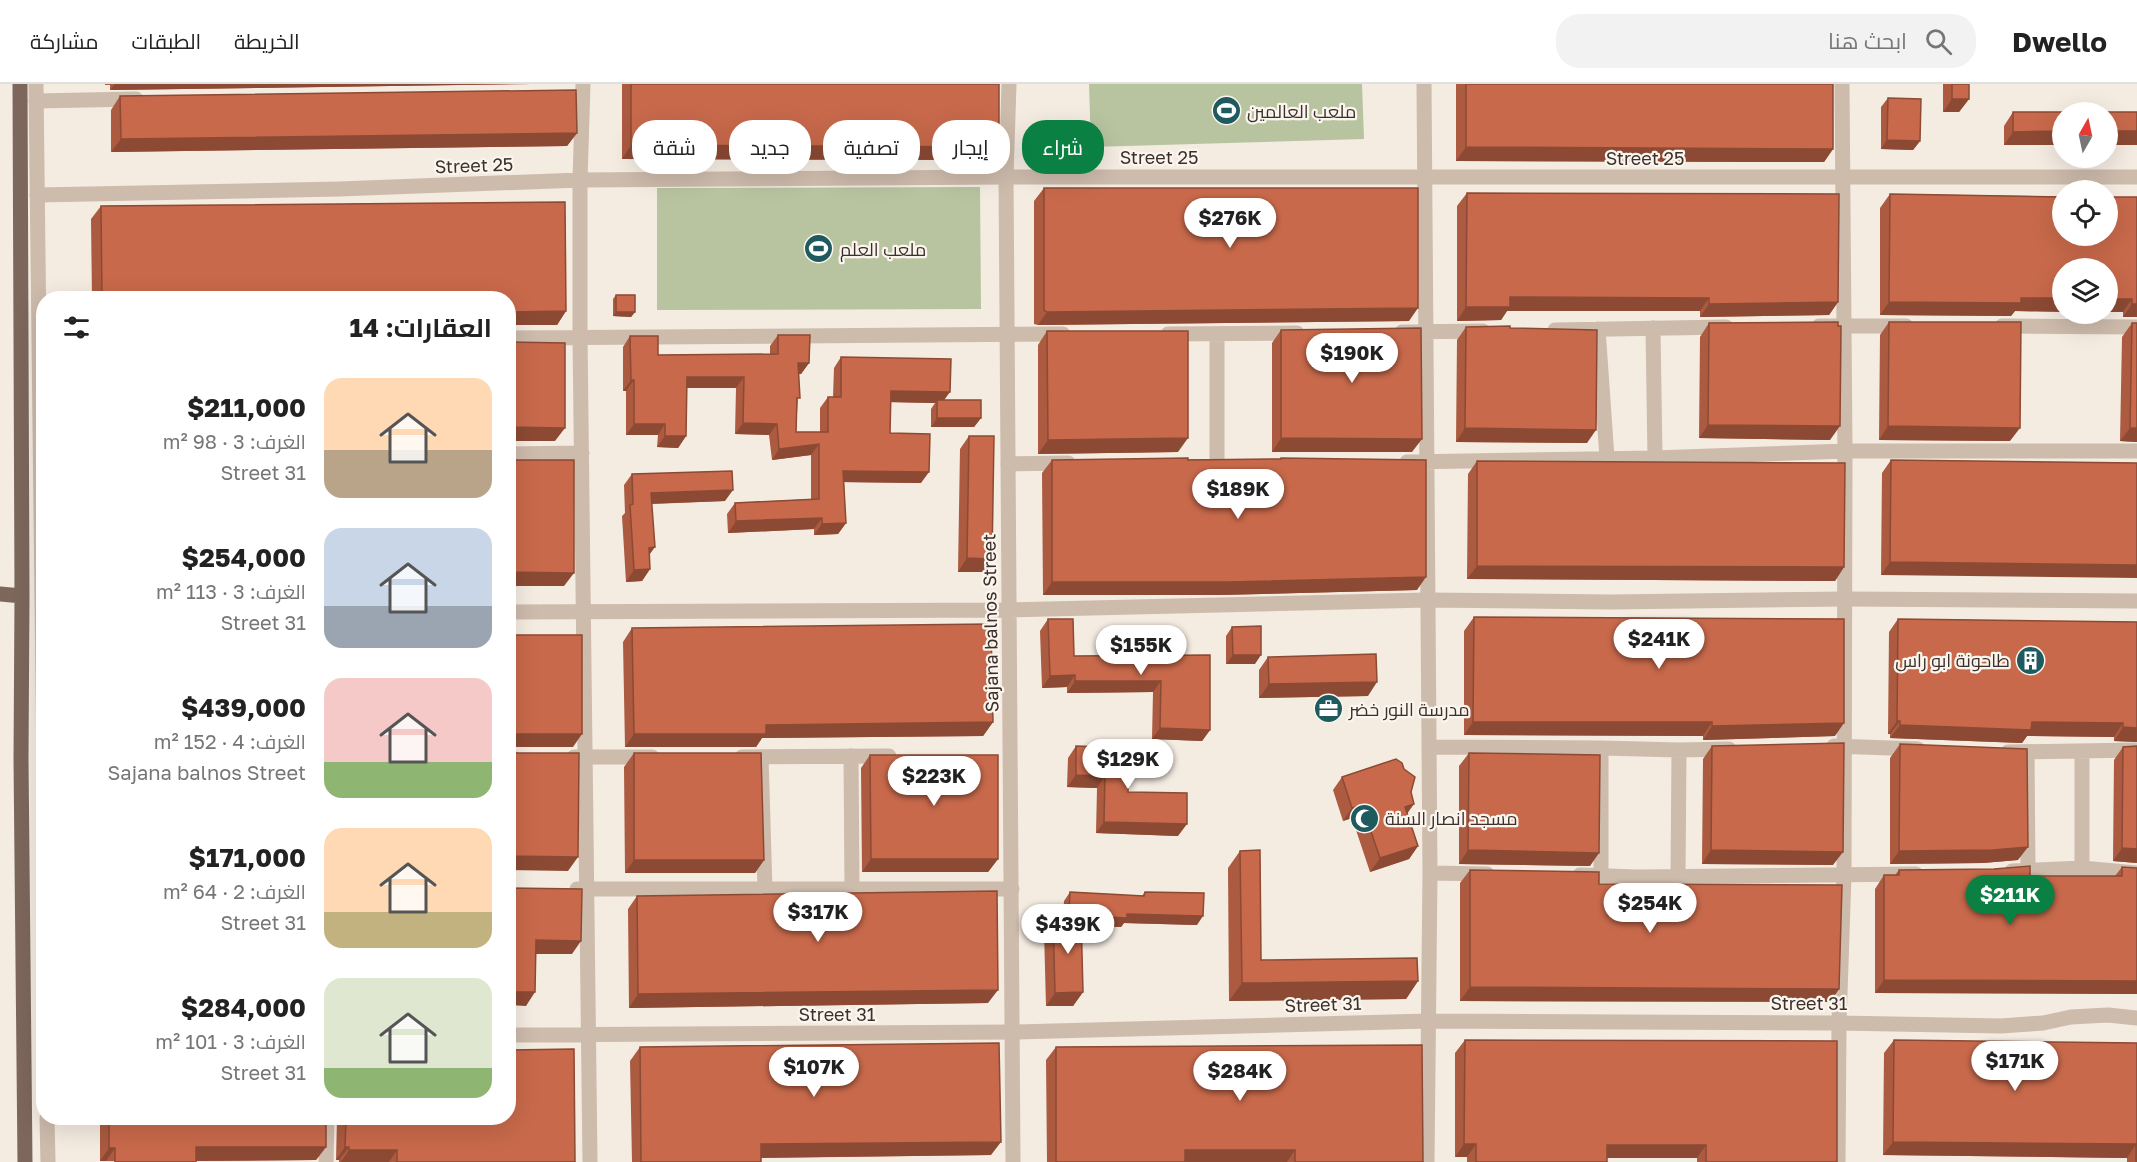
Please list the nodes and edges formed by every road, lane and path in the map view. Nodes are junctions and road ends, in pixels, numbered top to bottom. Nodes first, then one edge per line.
1 (20, 84) edge
2 (36, 84) edge
3 (1009, 84) edge
4 (1424, 84) edge
5 (1842, 84) edge
6 (579, 90) edge
7 (155, 99) edge
8 (36, 101) junction
9 (1006, 177) junction
10 (1425, 177) junction
11 (2137, 177) edge
12 (1844, 178) junction
13 (580, 180) junction
14 (37, 195) junction
15 (40, 291) edge
16 (1843, 325) junction
17 (1808, 326) edge
18 (1926, 326) edge
19 (1984, 326) edge
20 (1736, 327) edge
21 (2137, 327) edge
22 (1653, 328) junction
23 (1598, 329) junction
24 (1495, 330) edge
25 (1541, 330) edge
26 (1391, 332) edge
27 (1426, 332) junction
28 (1310, 333) edge
29 (1007, 334) junction
30 (1077, 334) edge
31 (1159, 334) edge
32 (1217, 334) junction
33 (580, 337) junction
34 (516, 338) edge
35 (1845, 451) junction
36 (2137, 451) edge
37 (582, 453) junction
38 (516, 454) edge
39 (1655, 458) junction
40 (1607, 459) junction
41 (1217, 461) edge
42 (1391, 462) edge
43 (1426, 462) junction
44 (1078, 463) edge
45 (1008, 464) junction
46 (0, 594) edge
47 (22, 596) junction
48 (1845, 599) junction
49 (1427, 600) junction
50 (2137, 601) edge
51 (1008, 610) junction
52 (584, 611) junction
53 (516, 612) edge
54 (1821, 746) edge
55 (1844, 746) junction
56 (1429, 747) junction
57 (1601, 748) junction
58 (1750, 748) edge
59 (1935, 749) edge
60 (1679, 750) junction
61 (2137, 750) edge
62 (1993, 752) edge
63 (2027, 753) junction
64 (2082, 753) junction
65 (667, 756) edge
66 (726, 756) edge
67 (761, 756) junction
68 (851, 756) junction
69 (908, 756) edge
70 (563, 757) edge
71 (585, 757) junction
72 (2082, 868) junction
73 (2028, 869) junction
74 (1995, 872) edge
75 (1430, 873) junction
76 (2137, 873) edge
77 (1498, 874) edge
78 (1926, 874) edge
79 (1567, 875) edge
80 (1844, 875) junction
81 (1601, 876) junction
82 (1678, 876) junction
83 (564, 889) edge
84 (586, 889) junction
85 (765, 889) junction
86 (852, 890) junction
87 (1012, 890) junction
88 (2137, 1018) edge
89 (1428, 1021) junction
90 (1839, 1023) junction
91 (1013, 1032) junction
92 (516, 1035) edge
93 (587, 1035) junction
94 (47, 1125) edge
95 (327, 1125) edge
96 (25, 1162) edge
97 (48, 1162) edge
98 (326, 1162) edge
99 (590, 1162) edge
100 (1013, 1162) edge
101 (1427, 1162) edge
102 (1838, 1162) edge

1 - 47 main road
2 - 8 street
3 - 9 street, Sajana balnos Street
4 - 10 street
5 - 12 street
6 - 13 street
7 - 8 street
8 - 14 street
9 - 10 street, Street 25
9 - 13 street, Street 25
9 - 29 street, Sajana balnos Street
10 - 12 street, Street 25
10 - 27 street
11 - 12 street, Street 25
12 - 16 street
13 - 14 street, Street 25
13 - 33 street
14 - 15 street
16 - 17 street
16 - 18 street
16 - 35 street
19 - 21 street
20 - 22 street
22 - 23 street
22 - 39 street
23 - 25 street
23 - 40 street
24 - 27 street
26 - 27 street
27 - 43 street
28 - 32 street
29 - 30 street
29 - 33 street
29 - 45 street, Sajana balnos Street
31 - 32 street
32 - 41 street
33 - 34 street
33 - 37 street
35 - 36 street
35 - 39 street
35 - 48 street
37 - 38 street
37 - 52 street
39 - 40 street
40 - 43 street
42 - 43 street
43 - 49 street
44 - 45 street
45 - 51 street, Sajana balnos Street
46 - 47 main road
47 - 96 main road
48 - 49 street
48 - 50 street
48 - 55 street
49 - 51 street
49 - 56 street
51 - 52 street
51 - 87 street, Sajana balnos Street
52 - 53 street
52 - 71 street
54 - 55 street
55 - 59 street
55 - 80 street
56 - 57 street
56 - 75 street
57 - 60 street
57 - 81 street
58 - 60 street
60 - 82 street
61 - 64 street
62 - 63 street
63 - 64 street
63 - 73 street
64 - 72 street
65 - 71 street
66 - 67 street
67 - 68 street
67 - 85 street
68 - 69 street
68 - 86 street
70 - 71 street
71 - 84 street
72 - 73 street
72 - 76 street
73 - 74 street
75 - 77 street
75 - 89 street
78 - 80 street
79 - 81 street
80 - 82 street
80 - 90 street
81 - 82 street
83 - 84 street
84 - 85 street
84 - 93 street
85 - 86 street
86 - 87 street
87 - 91 street, Sajana balnos Street
88 - 90 street, Street 31
89 - 90 street, Street 31
89 - 91 street, Street 31
89 - 101 street
90 - 102 street
91 - 93 street, Street 31
91 - 100 street, Sajana balnos Street
92 - 93 street, Street 31
93 - 99 street
94 - 97 street
95 - 98 street

